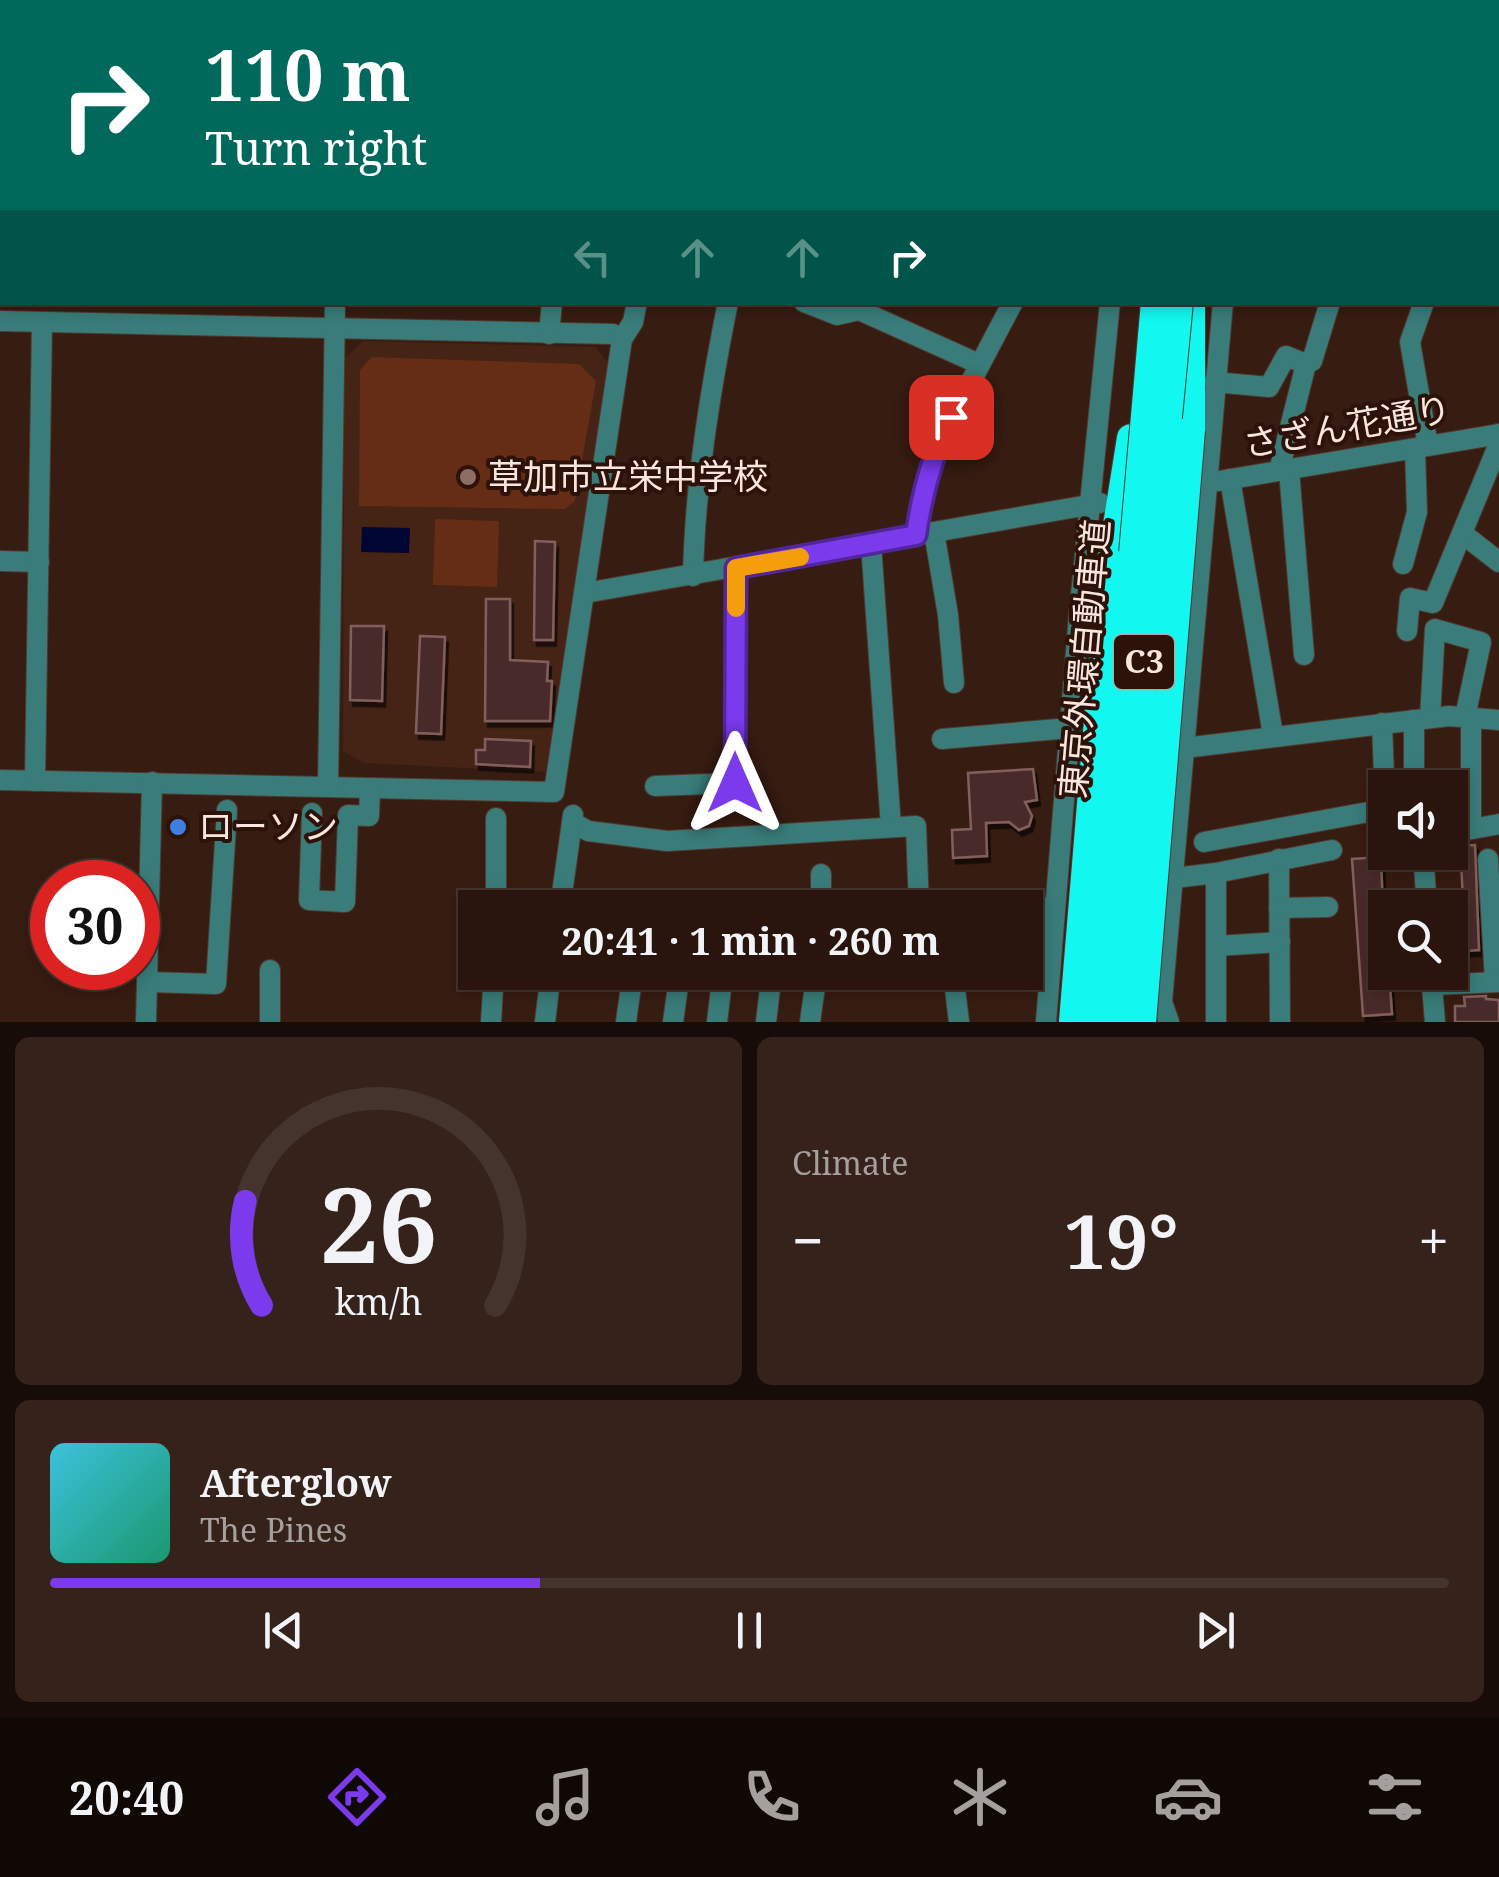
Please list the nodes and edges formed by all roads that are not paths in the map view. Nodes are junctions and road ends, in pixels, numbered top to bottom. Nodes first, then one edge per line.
1 (335, 305) edge
2 (552, 305) edge
3 (636, 305) edge
4 (727, 305) edge
5 (812, 305) edge
6 (1011, 305) edge
7 (1110, 305) edge
8 (1144, 305) edge
9 (1155, 305) edge
10 (1179, 305) edge
11 (1190, 305) edge
12 (1190, 305) edge
13 (1224, 305) edge
14 (1329, 305) edge
15 (1423, 305) edge
16 (0, 321) edge
17 (42, 322) junction
18 (335, 328) junction
19 (549, 334) junction
20 (622, 339) junction
21 (979, 364) junction
22 (1306, 364) junction
23 (1214, 382) junction
24 (1498, 434) edge
25 (1131, 438) junction
26 (1422, 448) junction
27 (1284, 470) junction
28 (1230, 479) junction
29 (1200, 484) junction
30 (1099, 503) junction
31 (925, 534) junction
32 (1463, 534) junction
33 (871, 544) junction
34 (0, 562) edge
35 (39, 562) junction
36 (1499, 562) edge
37 (1403, 564) dead end
38 (736, 568) junction
39 (693, 576) junction
40 (585, 594) junction
41 (1406, 631) dead end
42 (1304, 655) dead end
43 (954, 683) dead end
44 (1468, 718) junction
45 (1422, 719) junction
46 (1499, 720) edge
47 (1382, 723) junction
48 (1070, 728) junction
49 (1273, 735) junction
50 (942, 740) dead end
51 (1184, 748) junction
52 (1384, 770) edge
53 (1416, 770) edge
54 (1464, 770) edge
55 (0, 780) edge
56 (35, 781) junction
57 (152, 782) junction
58 (655, 786) dead end
59 (328, 787) junction
60 (370, 788) junction
61 (1368, 809) edge
62 (226, 810) dead end
63 (312, 813) dead end
64 (496, 818) dead end
65 (1499, 824) edge
66 (891, 826) junction
67 (1468, 830) edge
68 (1231, 837) junction
69 (1204, 842) dead end
70 (1332, 850) dead end
71 (1279, 859) junction
72 (1488, 859) dead end
73 (150, 860) edge
74 (1059, 860) junction
75 (1225, 871) junction
76 (821, 874) dead end
77 (1174, 878) junction
78 (496, 890) edge
79 (563, 890) edge
80 (821, 890) edge
81 (918, 890) edge
82 (1092, 900) junction
83 (1055, 907) junction
84 (1328, 907) dead end
85 (1043, 908) edge
86 (1279, 908) junction
87 (1169, 920) junction
88 (1280, 942) junction
89 (1216, 946) junction
90 (1134, 948) junction
91 (270, 970) dead end
92 (1468, 981) edge
93 (160, 982) edge
94 (1497, 982) edge
95 (147, 990) edge
96 (493, 990) edge
97 (549, 990) edge
98 (630, 990) edge
99 (677, 990) edge
100 (721, 990) edge
101 (770, 990) edge
102 (814, 990) edge
103 (955, 990) edge
104 (1433, 990) edge
105 (146, 1022) edge
106 (270, 1022) edge
107 (492, 1022) edge
108 (545, 1022) edge
109 (626, 1022) edge
110 (673, 1022) edge
111 (717, 1022) edge
112 (766, 1022) edge
113 (810, 1022) edge
114 (958, 1022) edge
115 (1046, 1022) edge
116 (1072, 1022) edge
117 (1082, 1022) edge
118 (1092, 1022) edge
119 (1116, 1022) edge
120 (1128, 1022) edge
121 (1142, 1022) edge
122 (1170, 1022) edge
123 (1216, 1022) edge
124 (1280, 1022) edge
125 (1435, 1022) edge

1 - 18 street
2 - 19 street
3 - 20 street
4 - 39 street
5 - 21 street
6 - 21 street
7 - 30 street
8 - 25 highway
9 - 118 highway, 東京外環自動車道 / C3, bridge
10 - 119 highway, 東京外環自動車道 / C3, bridge
11 - 121 highway, bridge
12 - 90 highway
13 - 23 street
14 - 22 street
15 - 26 street
16 - 17 street
17 - 18 street
17 - 35 street
18 - 19 street
18 - 59 street
19 - 20 street
20 - 40 street
21 - 31 street
22 - 23 street
22 - 27 street
23 - 29 street
24 - 26 street, さざん花通り
24 - 32 street
25 - 82 highway
25 - 116 highway, bridge
26 - 27 street, さざん花通り
26 - 37 street
27 - 28 street, さざん花通り
27 - 42 street
28 - 29 street, さざん花通り
28 - 49 street
29 - 51 street
30 - 31 street
30 - 48 street
31 - 33 street
31 - 43 street
32 - 36 street
32 - 41 street
33 - 38 street
33 - 66 street
34 - 35 street
35 - 56 street
38 - 39 street
38 - 58 street
39 - 40 street
40 - 60 street
44 - 45 street
44 - 45 street
44 - 46 street
44 - 54 street
45 - 47 street
45 - 53 street
47 - 49 street
47 - 52 street
48 - 50 street
48 - 74 street
49 - 51 street
51 - 77 street
55 - 56 street
56 - 57 street
57 - 59 street
57 - 73 street
59 - 60 street
60 - 63 street
61 - 68 street
62 - 93 street
64 - 78 street
65 - 67 street
66 - 79 street
66 - 81 street
68 - 69 street
68 - 75 street
70 - 71 street
71 - 75 street
71 - 86 street
72 - 94 street
74 - 82 street
74 - 83 street
75 - 77 street
75 - 89 street
76 - 80 street
77 - 87 street
82 - 117 highway
83 - 85 street
83 - 115 street
84 - 86 street
86 - 88 street
87 - 90 street
87 - 122 street
88 - 89 street
88 - 124 street
89 - 123 street
90 - 120 highway
91 - 106 street
92 - 94 street
95 - 105 street
96 - 107 street
97 - 108 street
98 - 109 street
99 - 110 street
100 - 111 street
101 - 112 street
102 - 113 street
103 - 114 street
104 - 125 street

